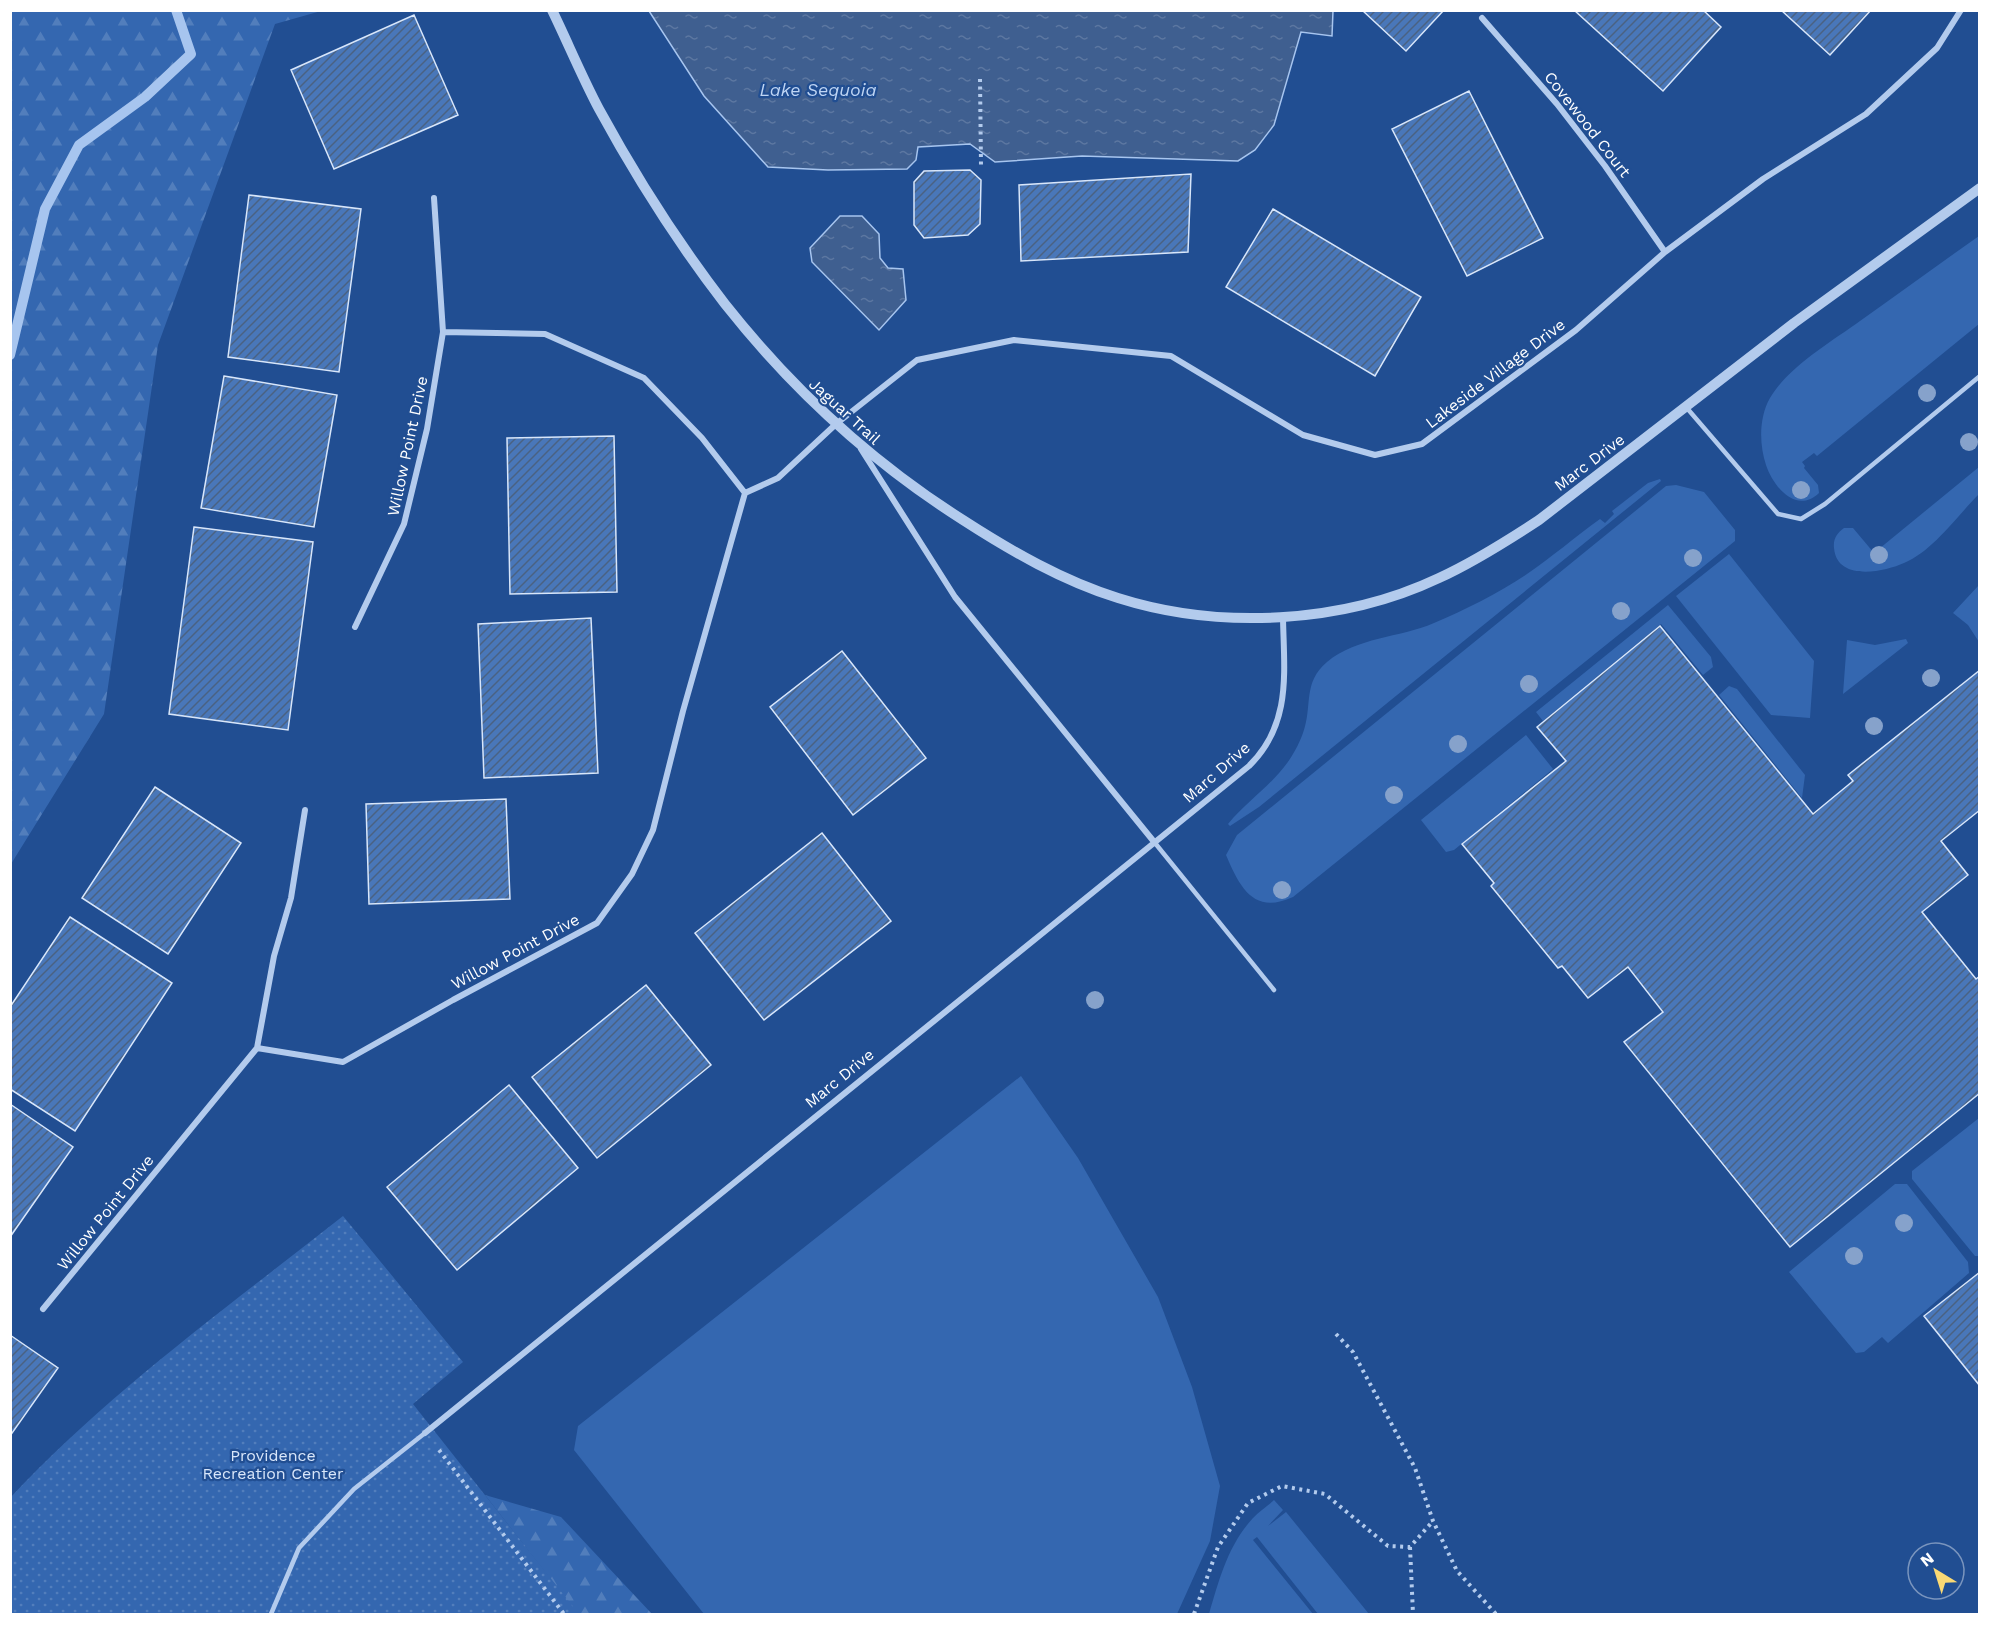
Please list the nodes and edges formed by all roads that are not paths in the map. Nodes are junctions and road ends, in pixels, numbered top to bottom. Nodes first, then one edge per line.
1 (552, 10) edge
2 (1961, 10) edge
3 (1482, 18) dead end
4 (1980, 188) edge
5 (434, 198) dead end
6 (1665, 252) junction
7 (443, 332) junction
8 (1980, 376) edge
9 (1686, 407) junction
10 (836, 424) junction
11 (859, 446) junction
12 (745, 493) junction
13 (1283, 618) junction
14 (355, 627) dead end
15 (305, 810) dead end
16 (1155, 843) junction
17 (1274, 990) dead end
18 (256, 1048) junction
19 (43, 1309) dead end
20 (425, 1433) joint
21 (271, 1614) edge

1 - 10 street, Jaguar Trail
2 - 6 street, Lakeside Village Drive
3 - 6 street, Covewood Court
4 - 9 street, Marc Drive
5 - 7 street, Willow Point Drive
6 - 10 street, Lakeside Village Drive
7 - 12 street
7 - 14 street, Willow Point Drive
8 - 9 lane
9 - 13 street, Marc Drive
10 - 11 street, Jaguar Trail
10 - 12 street
11 - 13 street, Jaguar Trail
11 - 16 street
12 - 18 street, Willow Point Drive
13 - 16 street, Marc Drive
15 - 18 street, Willow Point Drive
16 - 17 lane
16 - 20 street, Marc Drive
18 - 19 street, Willow Point Drive
20 - 21 lane

